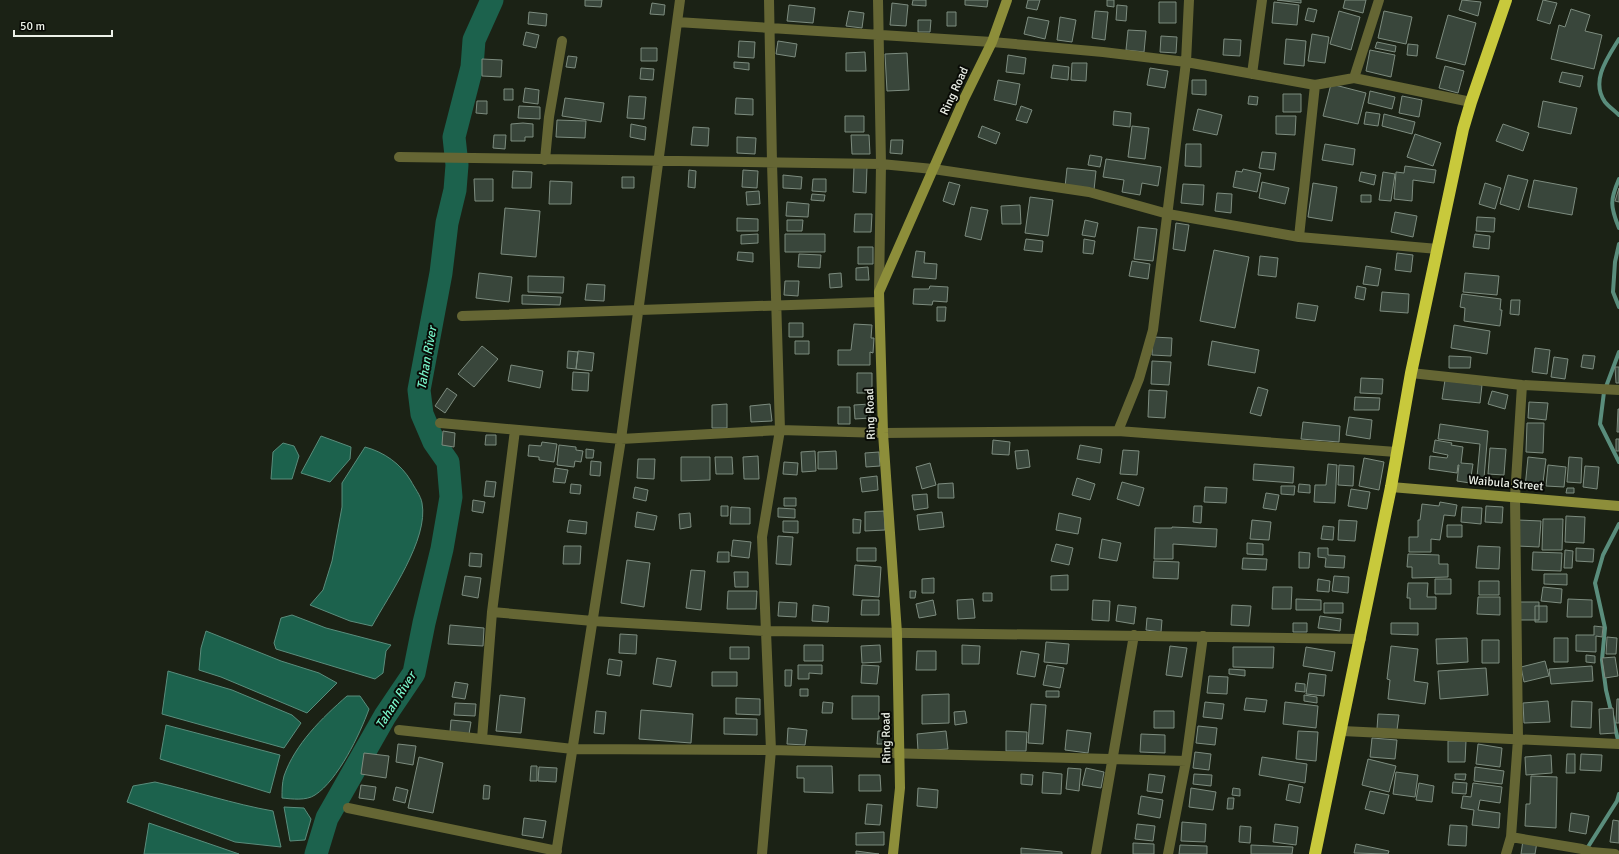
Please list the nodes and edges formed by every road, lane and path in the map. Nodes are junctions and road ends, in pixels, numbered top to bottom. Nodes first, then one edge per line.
1 (680, 0) edge
2 (769, 0) edge
3 (878, 0) edge
4 (1007, 0) edge
5 (1189, 0) edge
6 (1262, 0) edge
7 (1379, 0) edge
8 (1506, 0) edge
9 (677, 22) junction
10 (769, 28) junction
11 (880, 36) junction
12 (562, 41) dead end
13 (992, 42) junction
14 (1186, 62) junction
15 (1252, 74) junction
16 (1354, 78) junction
17 (1315, 85) junction
18 (1471, 102) junction
19 (399, 157) dead end
20 (545, 160) junction
21 (659, 162) junction
22 (772, 163) junction
23 (881, 164) junction
24 (933, 169) junction
25 (1168, 214) junction
26 (1299, 237) junction
27 (1438, 249) junction
28 (879, 297) junction
29 (776, 304) junction
30 (639, 310) junction
31 (462, 316) dead end
32 (1411, 373) junction
33 (1522, 385) junction
34 (1614, 390) edge
35 (440, 423) dead end
36 (515, 430) junction
37 (780, 430) junction
38 (1118, 431) junction
39 (884, 433) junction
40 (621, 439) junction
41 (1396, 452) junction
42 (1391, 487) junction
43 (1515, 496) junction
44 (1619, 506) edge
45 (492, 612) junction
46 (593, 621) junction
47 (766, 631) junction
48 (897, 633) junction
49 (1134, 635) junction
50 (1203, 636) junction
51 (1361, 638) junction
52 (399, 730) dead end
53 (1342, 731) junction
54 (482, 739) junction
55 (1518, 739) junction
56 (1618, 744) edge
57 (573, 749) junction
58 (771, 750) junction
59 (899, 753) junction
60 (1113, 759) junction
61 (1186, 762) junction
62 (348, 808) dead end
63 (1511, 837) junction
64 (556, 853) edge
65 (762, 854) edge
66 (893, 854) edge
67 (1096, 854) edge
68 (1168, 854) edge
69 (1315, 854) edge
70 (1506, 854) edge
71 (1615, 854) edge

1 - 9 street
2 - 10 street
3 - 11 street
4 - 13 street, Ring Road
5 - 14 street
6 - 15 street
7 - 16 street
8 - 18 highway
9 - 10 street
9 - 21 street
10 - 11 street
10 - 22 street
11 - 13 street
11 - 23 street
12 - 20 street
13 - 14 street
13 - 24 street, Ring Road
14 - 15 street
14 - 25 street
15 - 17 street
16 - 17 street
16 - 18 street
17 - 26 street
18 - 27 highway
19 - 20 street
20 - 21 street
21 - 22 street
21 - 30 street
22 - 23 street
22 - 29 street
23 - 24 street
23 - 28 street
24 - 25 street
24 - 28 street, Ring Road
25 - 26 street
25 - 38 street
26 - 27 street
27 - 32 highway
28 - 29 street
28 - 39 street, Ring Road
29 - 30 street
29 - 37 street
30 - 31 street
30 - 40 street
32 - 33 street
32 - 41 highway
33 - 34 street
33 - 43 street
35 - 36 street
36 - 40 street
36 - 45 street
37 - 39 street
37 - 40 street
37 - 47 street
38 - 39 street
38 - 41 street
39 - 48 street, Ring Road
40 - 46 street
41 - 42 highway
42 - 43 street, Waibula Street
42 - 51 highway
43 - 44 street, Waibula Street
43 - 55 street
45 - 46 street
45 - 54 street
46 - 47 street
46 - 57 street
47 - 48 street
47 - 58 street
48 - 49 street
48 - 59 street, Ring Road
49 - 50 street
49 - 60 street
50 - 51 street
50 - 61 street
51 - 53 highway
52 - 54 street
53 - 55 street
53 - 69 highway
54 - 57 street
55 - 56 street
55 - 63 street
57 - 58 street
57 - 64 street
58 - 59 street
58 - 65 street
59 - 60 street
59 - 66 street, Ring Road
60 - 61 street
60 - 67 street
61 - 68 street
62 - 64 street
63 - 70 street
63 - 71 street

